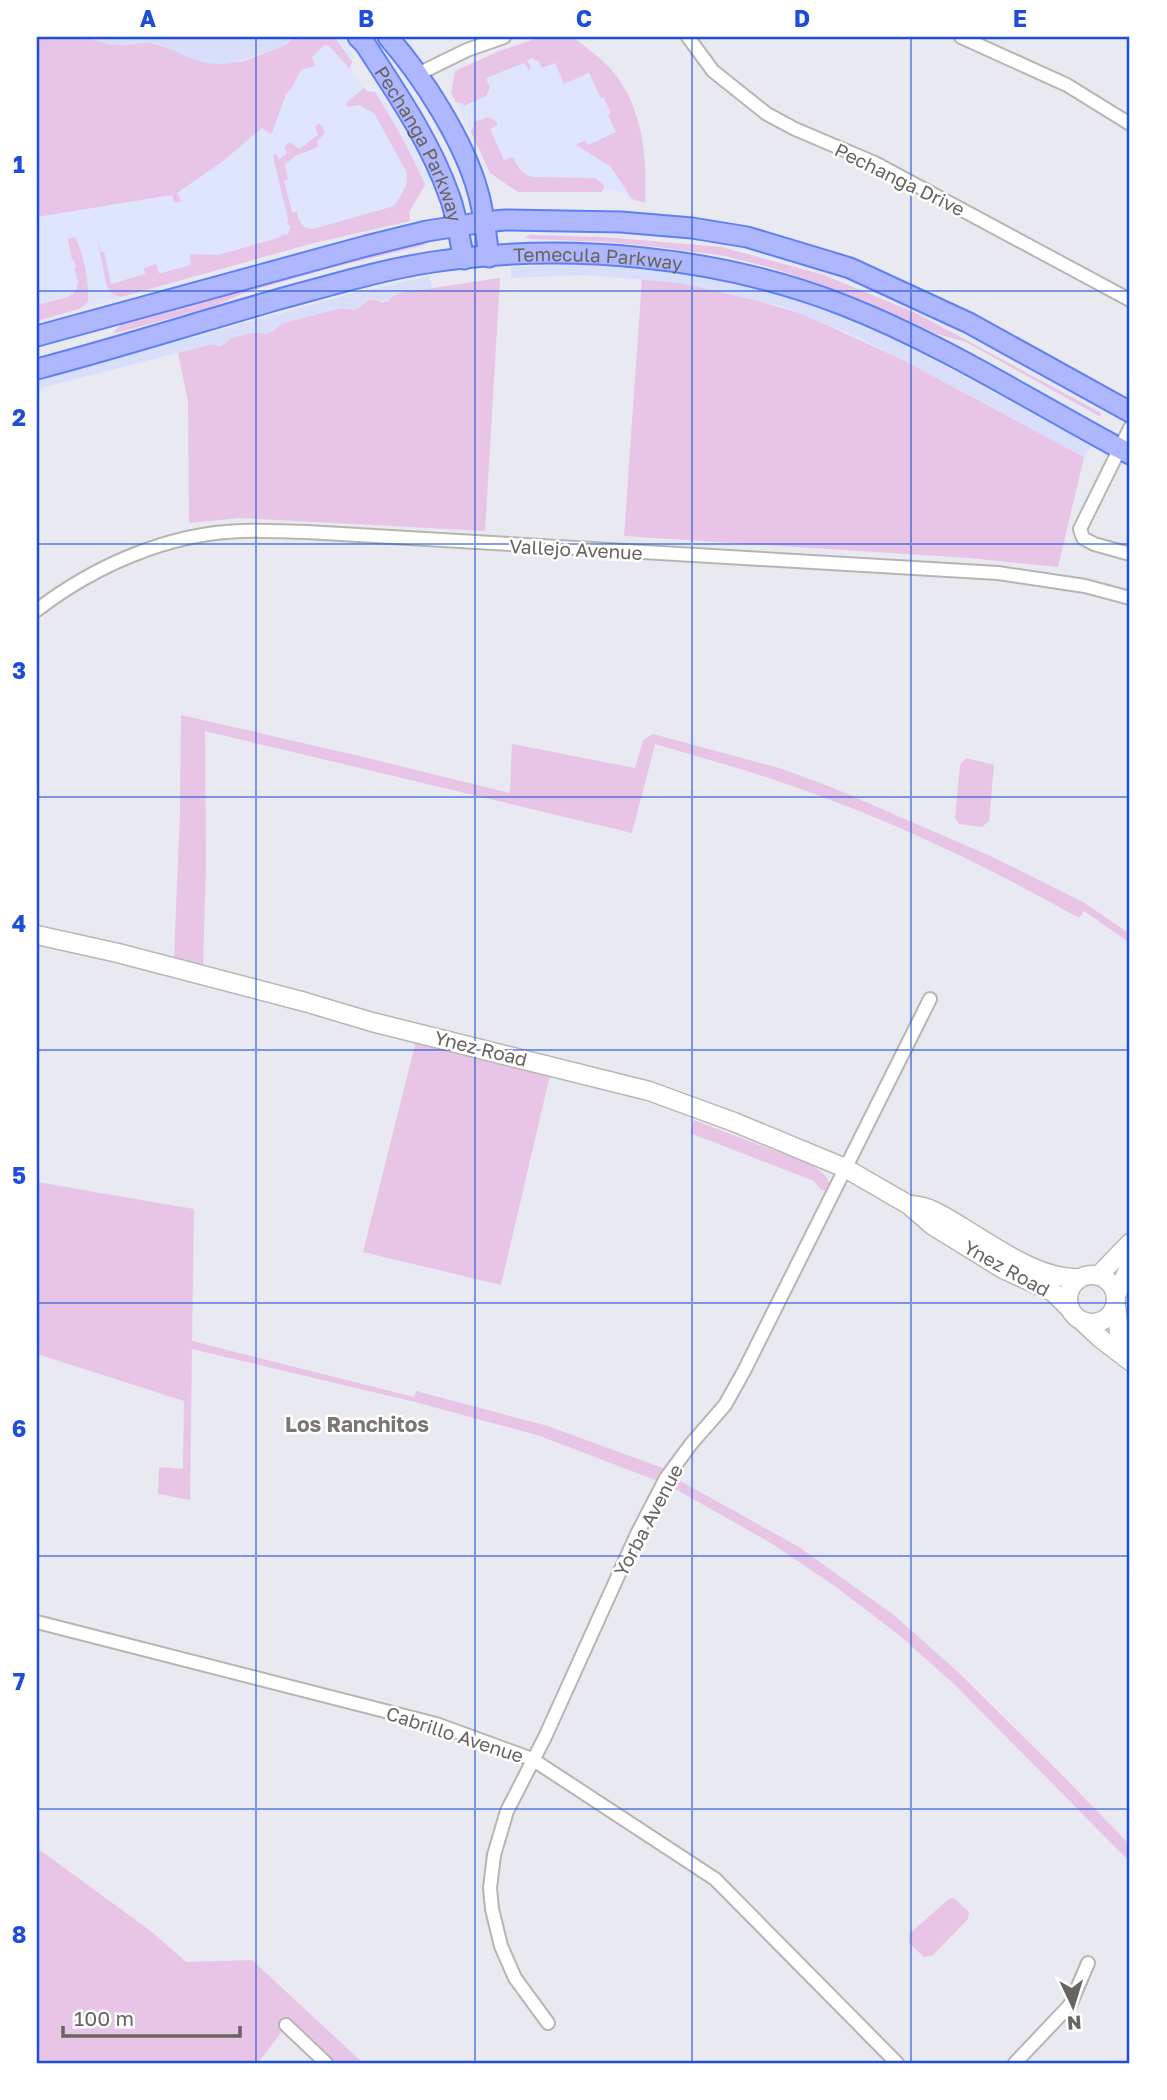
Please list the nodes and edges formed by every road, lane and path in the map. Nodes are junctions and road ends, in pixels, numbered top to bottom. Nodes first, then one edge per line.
1 (358, 37) edge
2 (388, 37) edge
3 (504, 37) edge
4 (688, 37) edge
5 (961, 37) edge
6 (418, 75) junction
7 (1130, 124) edge
8 (484, 222) junction
9 (457, 226) junction
10 (489, 257) junction
11 (464, 259) junction
12 (1130, 300) edge
13 (37, 336) edge
14 (37, 369) edge
15 (1130, 412) edge
16 (1130, 428) edge
17 (1126, 452) edge
18 (1130, 554) edge
19 (1130, 598) edge
20 (37, 610) edge
21 (37, 935) edge
22 (930, 999) dead end
23 (845, 1168) junction
24 (909, 1205) junction
25 (1130, 1243) edge
26 (1130, 1266) edge
27 (1090, 1277) junction
28 (1116, 1301) junction
29 (1070, 1308) junction
30 (1083, 1322) junction
31 (1130, 1349) edge
32 (1130, 1361) edge
33 (37, 1622) edge
34 (532, 1759) junction
35 (1088, 1963) dead end
36 (548, 2023) dead end
37 (286, 2025) dead end
38 (326, 2063) edge
39 (897, 2063) edge
40 (1015, 2063) edge

1 - 9 main road, Pechanga Parkway
2 - 6 main road, Pechanga Parkway
3 - 6 street
4 - 12 street, Pechanga Drive
5 - 7 street
6 - 8 main road, Pechanga Parkway
8 - 9 main road, Temecula Parkway
8 - 10 main road, Pechanga Parkway
8 - 15 main road, Temecula Parkway
9 - 11 main road, Pechanga Parkway
9 - 13 main road, Temecula Parkway
10 - 11 main road, Temecula Parkway
10 - 17 main road, Temecula Parkway
11 - 14 main road, Temecula Parkway
16 - 17 street
17 - 18 street
19 - 20 street, Vallejo Avenue
21 - 23 main road, Ynez Road
22 - 23 street, Yorba Avenue
23 - 24 main road, Ynez Road
23 - 34 street, Yorba Avenue
24 - 27 main road, Ynez Road
24 - 29 main road, Ynez Road
25 - 27 main road
26 - 28 main road
27 - 28 main road
27 - 29 main road
28 - 30 main road
28 - 31 main road
29 - 30 main road
30 - 32 main road
33 - 34 street, Cabrillo Avenue
34 - 36 street, Yorba Avenue
34 - 39 street, Cabrillo Avenue
35 - 40 street
37 - 38 street

